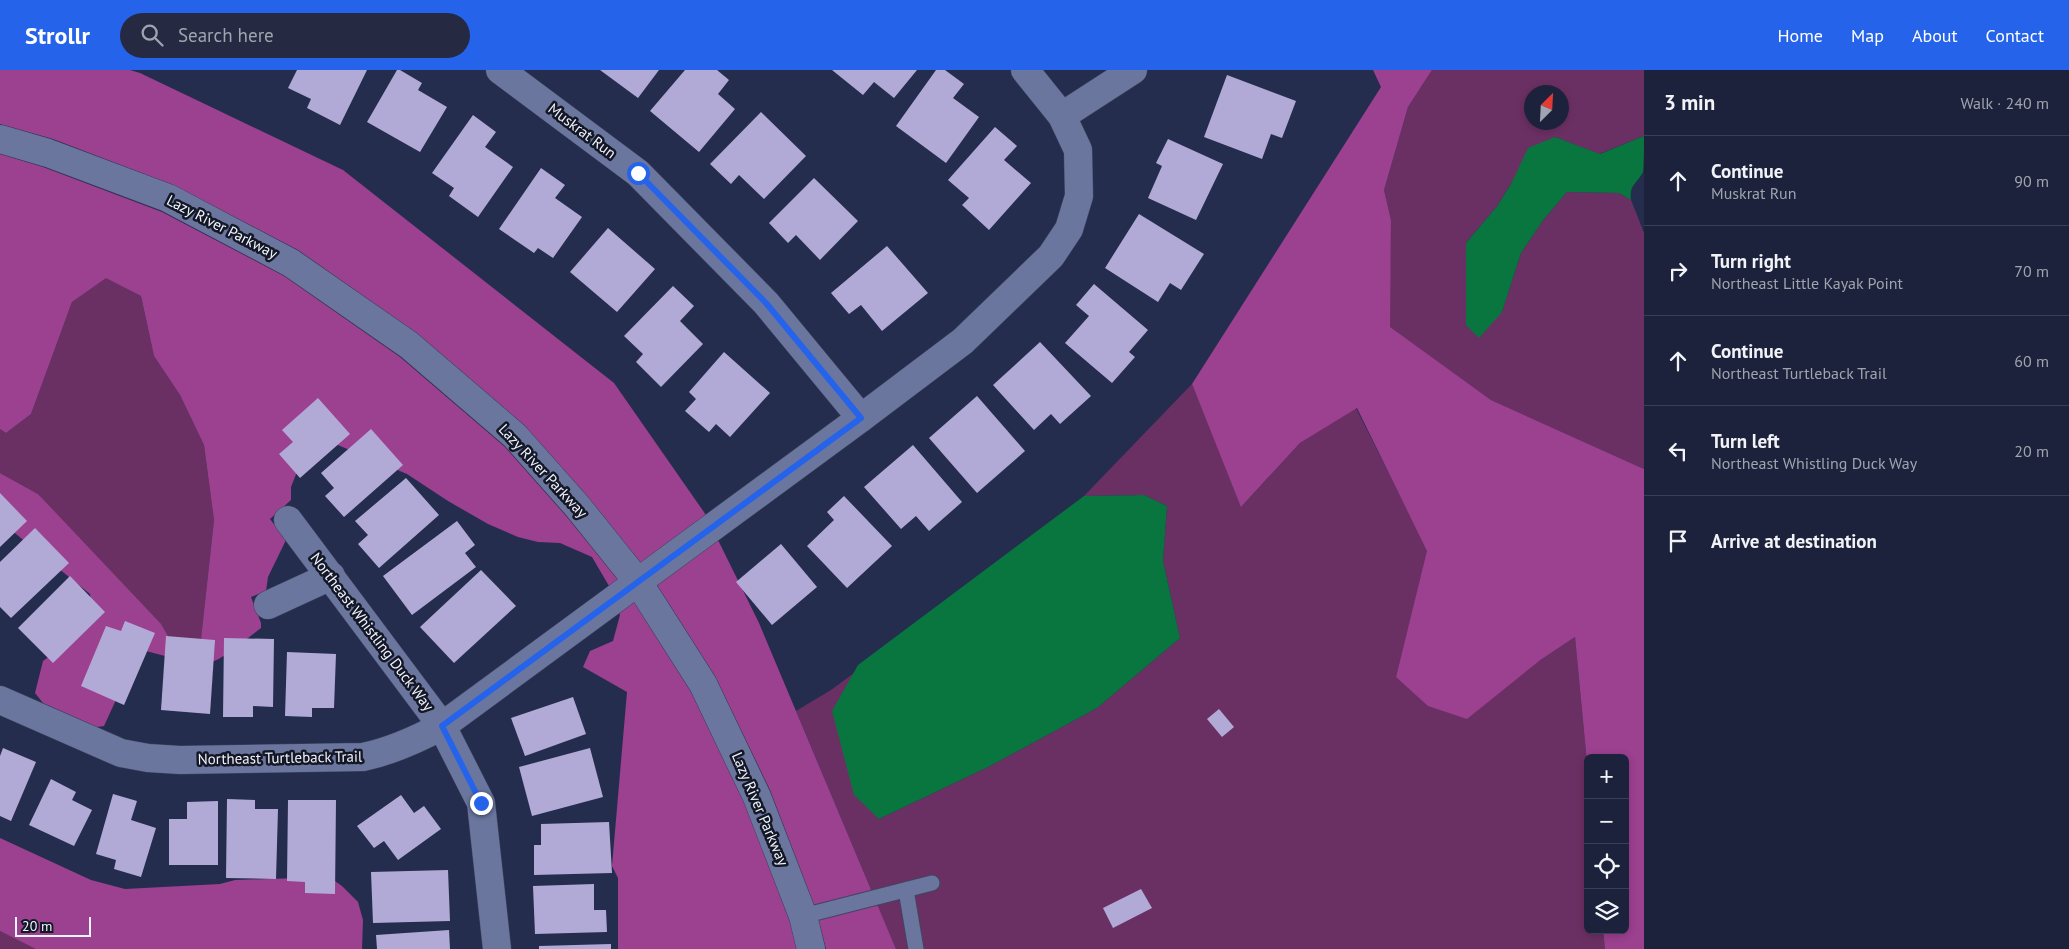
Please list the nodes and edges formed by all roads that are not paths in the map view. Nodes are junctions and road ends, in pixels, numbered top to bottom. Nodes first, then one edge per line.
1 (500, 70) edge
2 (1024, 70) edge
3 (1133, 70) edge
4 (1062, 116) junction
5 (0, 139) edge
6 (861, 418) junction
7 (288, 520) dead end
8 (331, 576) junction
9 (638, 582) junction
10 (268, 605) dead end
11 (0, 700) edge
12 (442, 726) junction
13 (932, 883) dead end
14 (906, 890) junction
15 (803, 916) junction
16 (497, 949) edge
17 (811, 949) edge
18 (916, 949) edge

1 - 6 street, Muskrat Run
2 - 4 street, Northeast Turtleback Trail
3 - 4 street
4 - 6 street, Northeast Turtleback Trail
5 - 9 street, Lazy River Parkway
6 - 9 street, Northeast Turtleback Trail
7 - 8 street, Northeast Whistling Duck Way
8 - 10 street
8 - 12 street, Northeast Whistling Duck Way
9 - 12 street, Northeast Turtleback Trail
9 - 15 street, Lazy River Parkway
11 - 12 street, Northeast Turtleback Trail
12 - 16 street, Northeast Whistling Duck Way
13 - 14 lane
14 - 15 lane
14 - 18 lane
15 - 17 street, Lazy River Parkway

